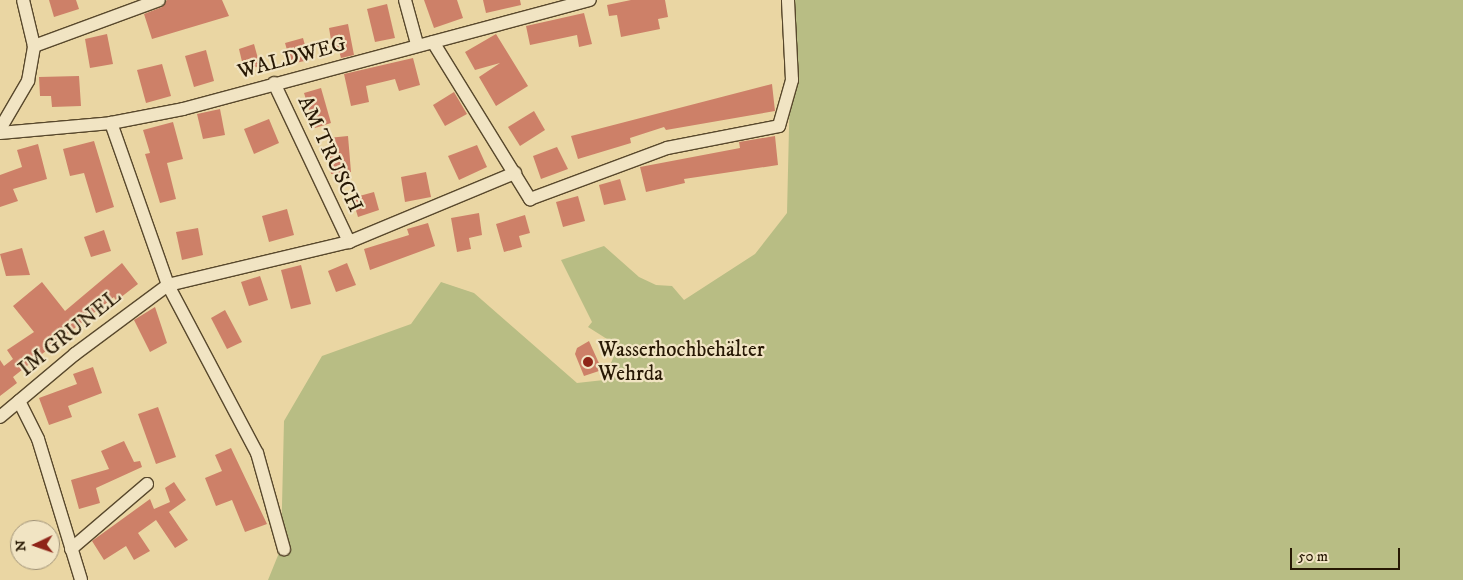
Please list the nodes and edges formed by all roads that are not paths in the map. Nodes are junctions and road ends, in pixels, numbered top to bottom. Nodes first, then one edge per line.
1 (23, 0) edge
2 (159, 0) edge
3 (405, 0) edge
4 (590, 0) edge
5 (788, 0) edge
6 (433, 42) junction
7 (417, 44) junction
8 (34, 46) junction
9 (274, 83) junction
10 (111, 123) junction
11 (0, 129) edge
12 (0, 133) edge
13 (515, 173) junction
14 (349, 242) junction
15 (168, 285) junction
16 (19, 401) junction
17 (0, 417) edge
18 (147, 484) dead end
19 (71, 549) junction
20 (284, 549) dead end
21 (81, 580) edge

1 - 8 street
2 - 8 street
3 - 7 street
4 - 6 street, WALDWEG
5 - 13 street
6 - 7 street, WALDWEG
6 - 13 street
7 - 9 street, WALDWEG
8 - 11 street
9 - 10 street, WALDWEG
9 - 14 street, AM TRUSCH
10 - 12 street, WALDWEG
10 - 15 street
13 - 14 street
14 - 15 street
15 - 16 street, IM GRUNEL
15 - 20 street
16 - 17 street, IM GRUNEL
16 - 19 street
18 - 19 street
19 - 21 street

